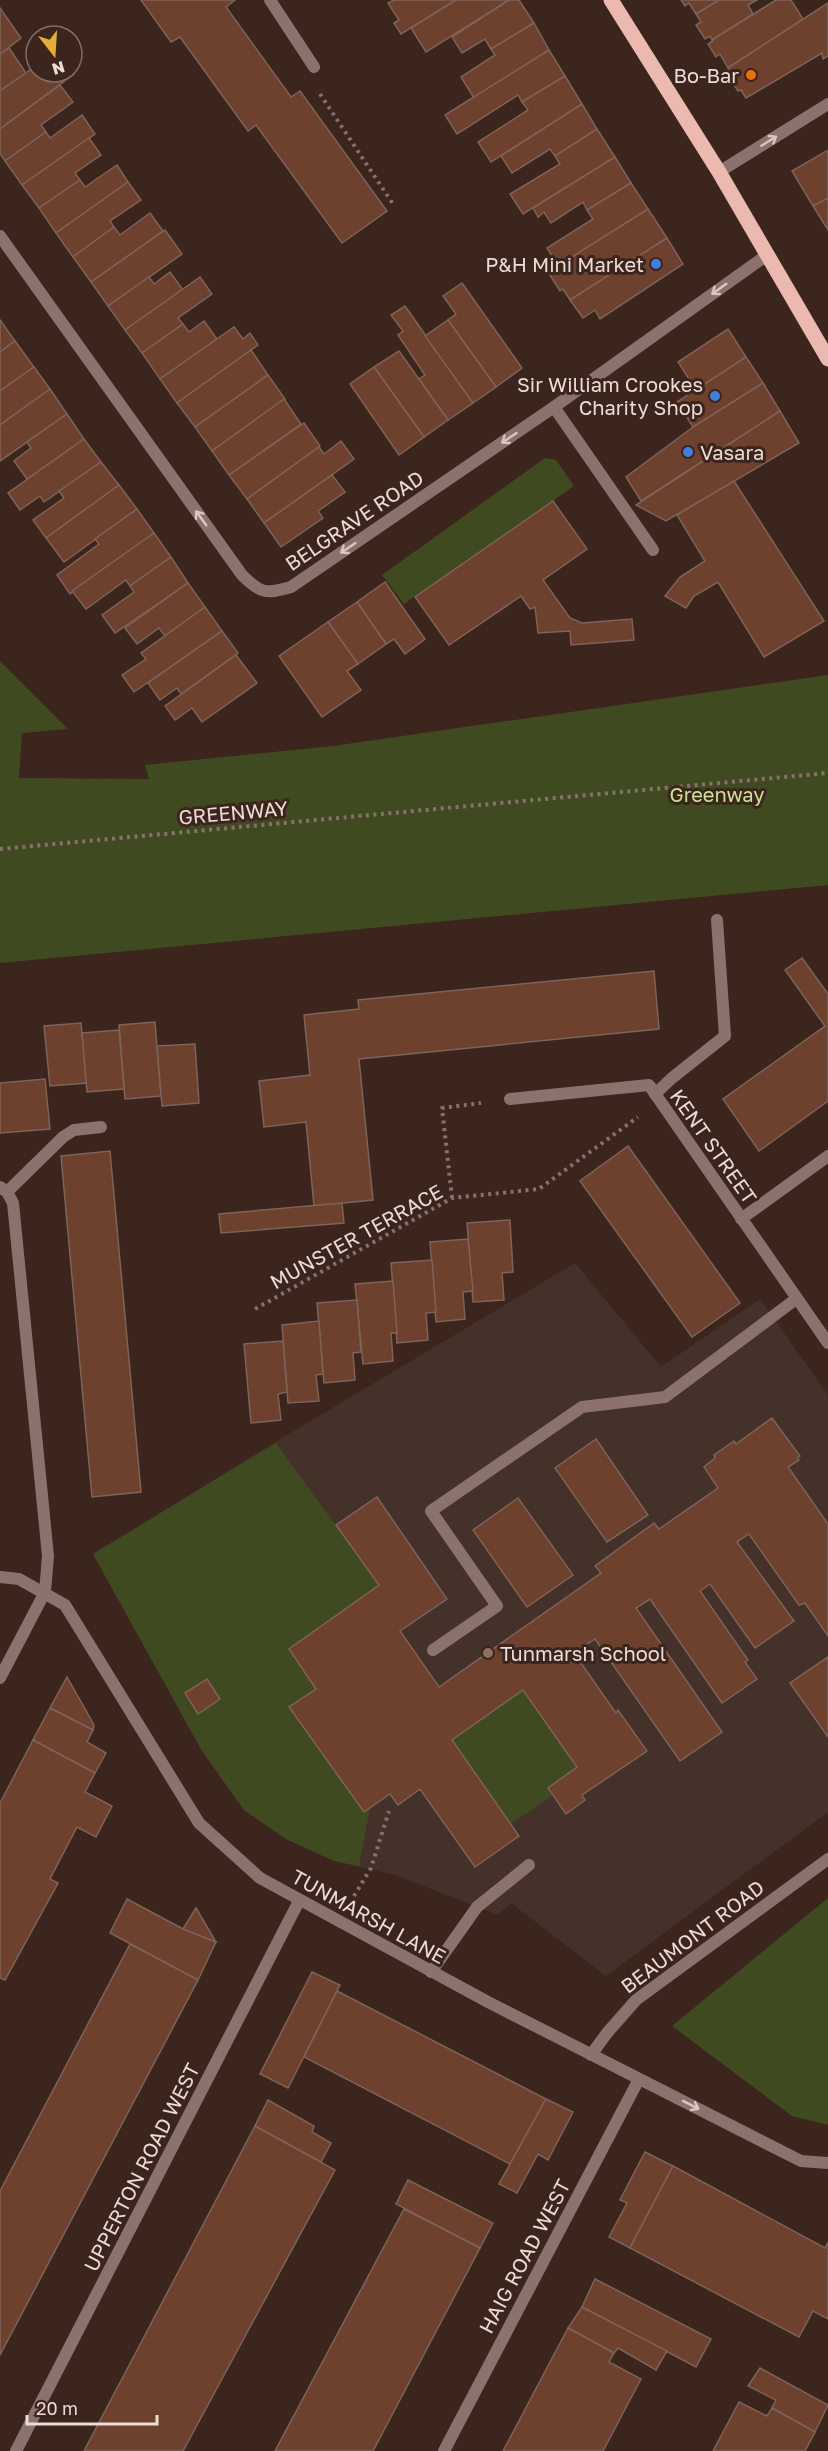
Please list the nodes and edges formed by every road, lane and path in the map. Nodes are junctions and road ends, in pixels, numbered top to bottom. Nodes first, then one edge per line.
1 (270, 0) edge
2 (611, 0) edge
3 (314, 67) joint
4 (828, 104) edge
5 (719, 172) junction
6 (393, 204) dead end
7 (0, 236) edge
8 (767, 255) junction
9 (828, 359) edge
10 (554, 406) junction
11 (653, 550) dead end
12 (828, 772) edge
13 (0, 849) edge
14 (717, 920) dead end
15 (658, 1097) junction
16 (510, 1099) joint
17 (101, 1127) dead end
18 (828, 1156) edge
19 (4, 1189) edge
20 (452, 1198) junction
21 (741, 1219) junction
22 (796, 1299) junction
23 (255, 1309) dead end
24 (828, 1343) edge
25 (0, 1577) edge
26 (45, 1592) junction
27 (433, 1650) dead end
28 (0, 1678) edge
29 (389, 1811) dead end
30 (828, 1859) edge
31 (529, 1865) dead end
32 (300, 1901) junction
33 (339, 1922) junction
34 (431, 1972) junction
35 (591, 2055) junction
36 (639, 2079) junction
37 (828, 2163) edge
38 (16, 2451) edge
39 (444, 2451) edge

1 - 3 street
2 - 5 main road
3 - 6 path
5 -> 4 street
5 - 8 main road
10 -> 7 street, BELGRAVE ROAD
8 - 9 main road
8 -> 10 street, BELGRAVE ROAD
10 - 11 street
12 - 13 path, GREENWAY
14 - 15 street
15 - 16 street, KENT STREET
15 - 20 path, MUNSTER TERRACE
15 - 21 street, KENT STREET
16 - 20 path
17 - 19 street
18 - 21 street
19 - 26 street
20 - 23 path, MUNSTER TERRACE
21 - 22 street, KENT STREET
22 - 24 street, KENT STREET
22 - 27 street
25 - 26 street, TUNMARSH LANE
26 - 28 street
26 - 32 street, TUNMARSH LANE
29 - 33 path
30 - 35 street, BEAUMONT ROAD
31 - 34 street
32 - 33 street, TUNMARSH LANE
32 - 38 street, UPPERTON ROAD WEST
33 - 34 street, TUNMARSH LANE
34 - 35 street, TUNMARSH LANE
35 - 36 street, TUNMARSH LANE
36 -> 37 street, TUNMARSH LANE
36 - 39 street, HAIG ROAD WEST

